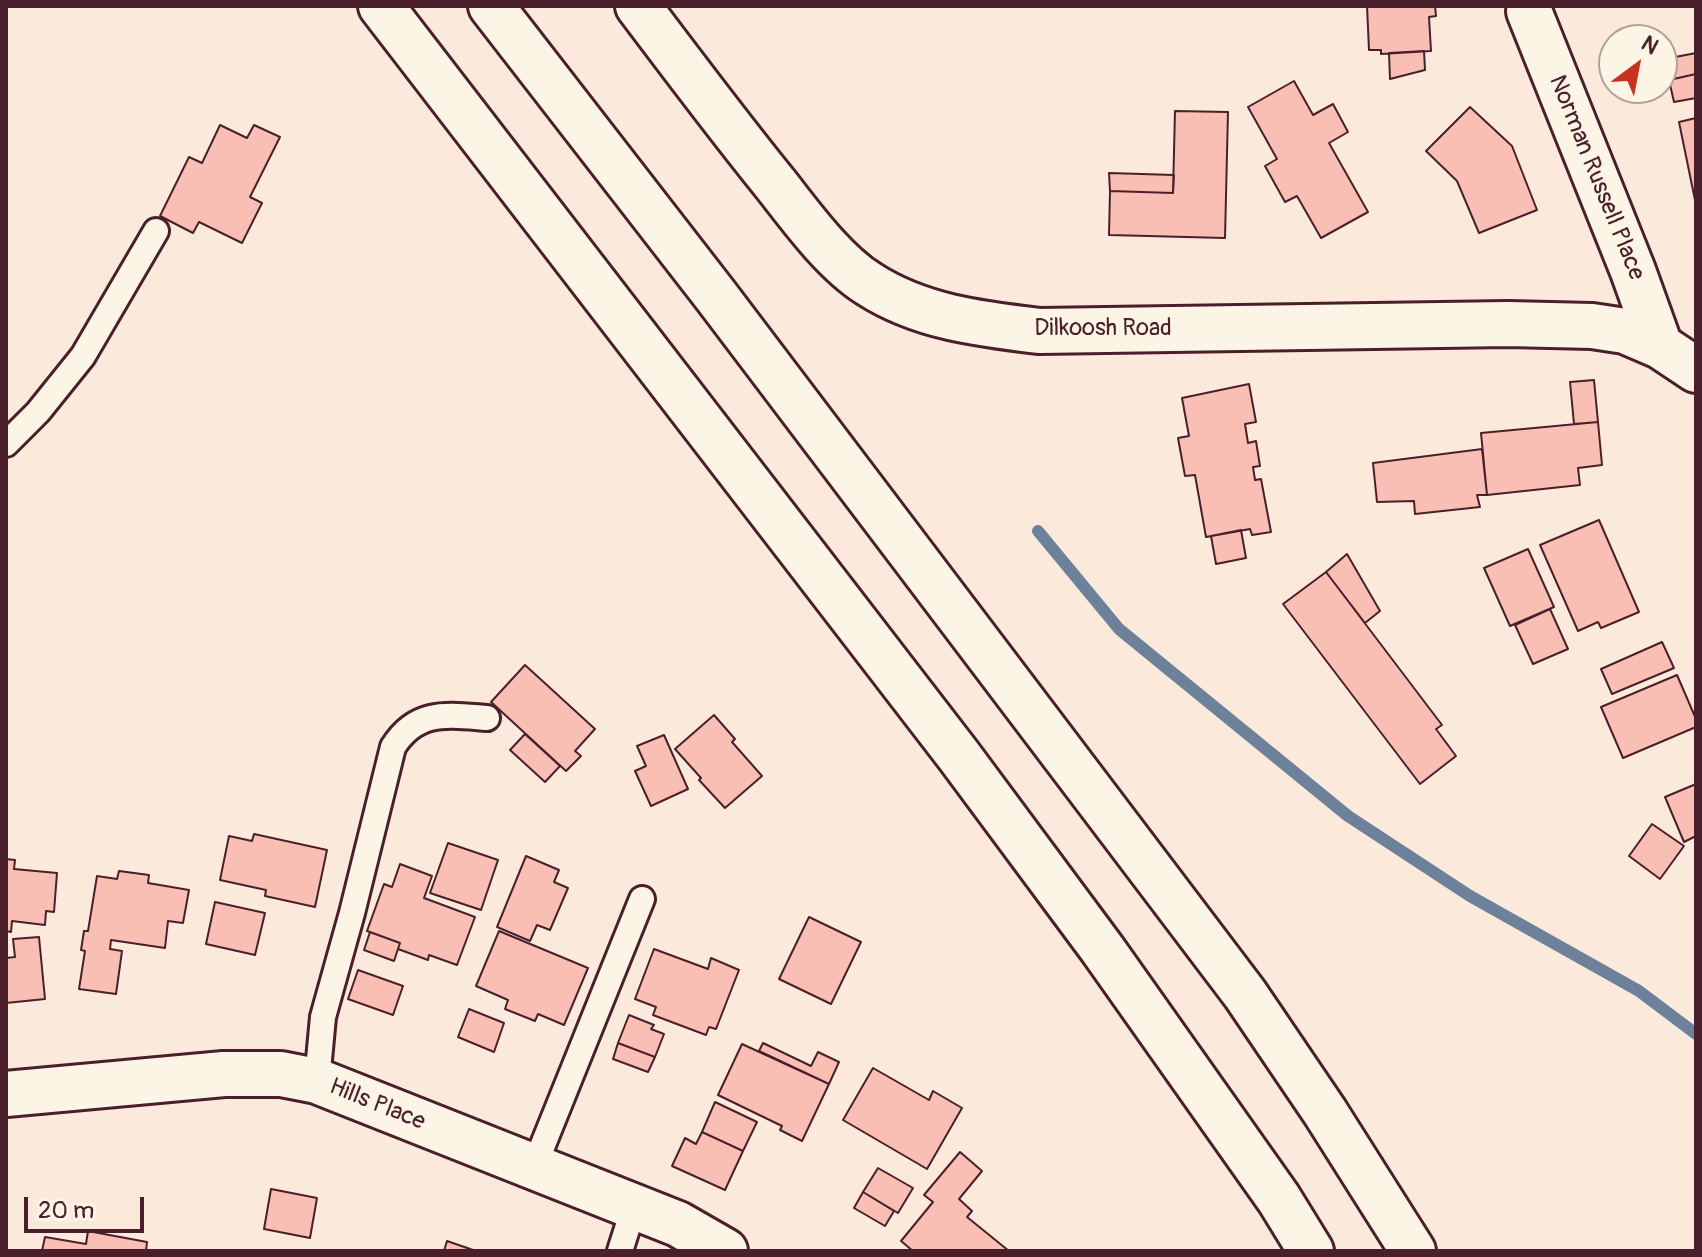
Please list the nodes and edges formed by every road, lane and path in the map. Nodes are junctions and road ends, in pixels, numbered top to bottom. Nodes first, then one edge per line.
1 (381, 6) edge
2 (491, 6) edge
3 (638, 6) edge
4 (1529, 11) dead end
5 (156, 231) dead end
6 (1660, 346) junction
7 (1696, 370) edge
8 (6, 444) edge
9 (487, 718) dead end
10 (642, 899) dead end
11 (317, 1081) junction
12 (6, 1094) edge
13 (534, 1167) junction
14 (634, 1207) junction
15 (620, 1251) edge
16 (725, 1251) edge
17 (1311, 1251) edge
18 (1413, 1251) edge

1 - 17 main road
2 - 18 main road
3 - 6 main road, Dilkoosh Road
4 - 6 main road, Norman Russell Place
5 - 8 lane
6 - 7 main road, Dilkoosh Road
9 - 11 lane
10 - 13 lane
11 - 12 main road, Hills Place
11 - 13 main road, Hills Place
13 - 14 main road, Hills Place
14 - 15 lane
14 - 16 main road, Hills Place

